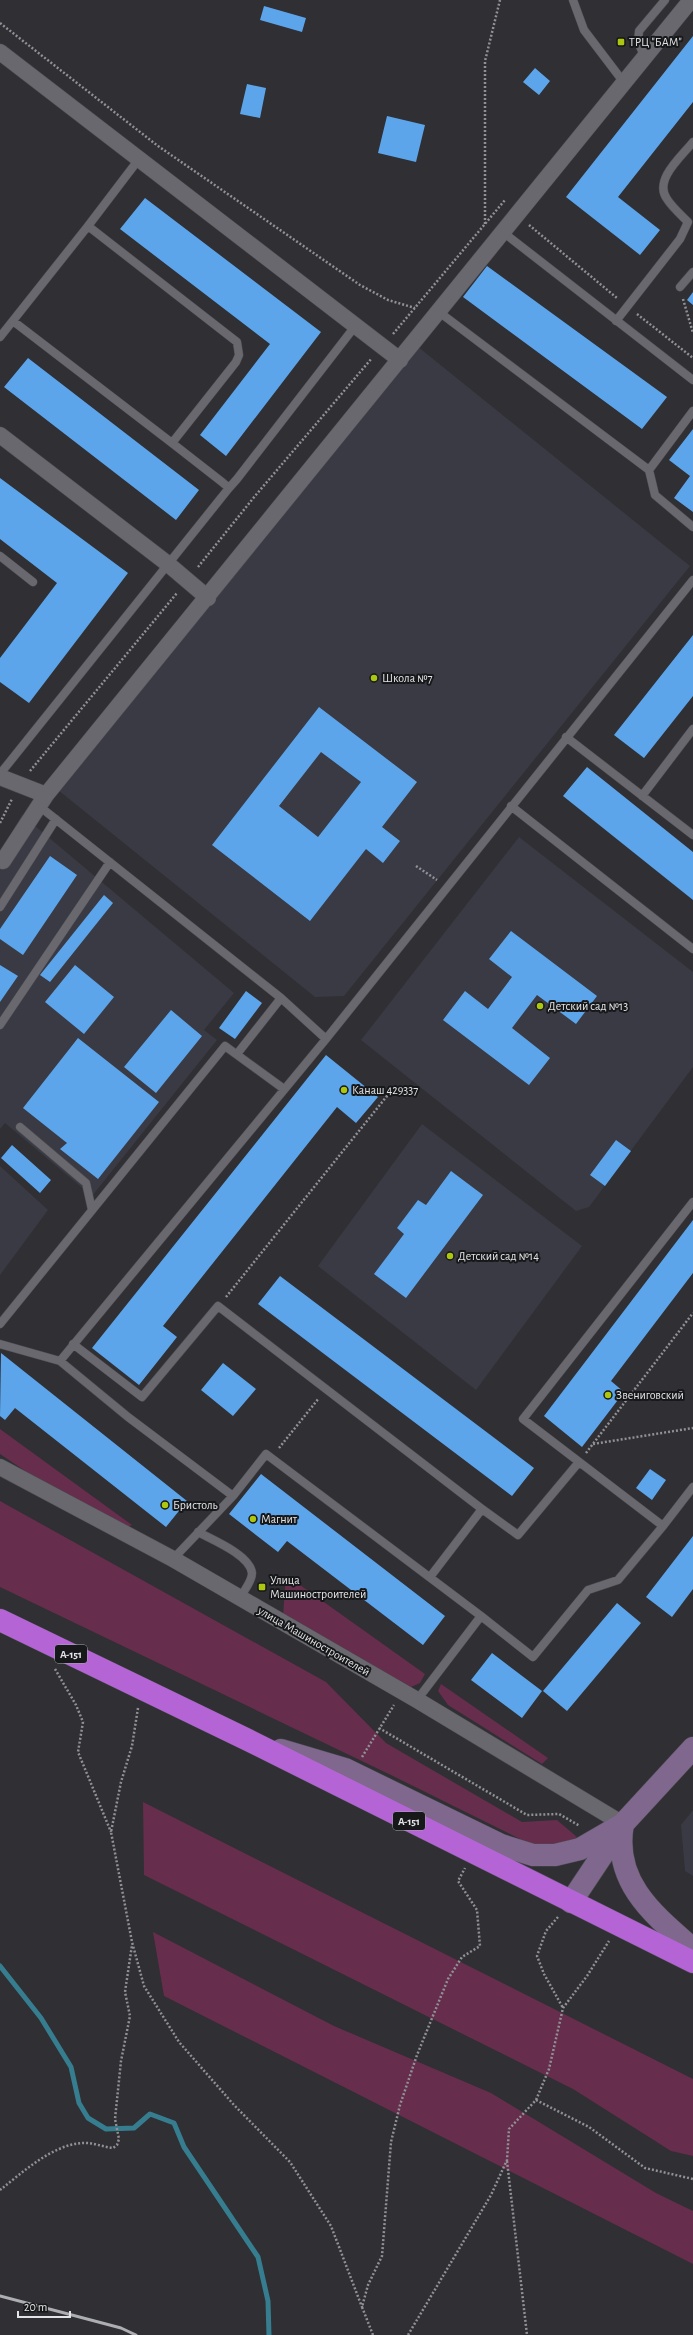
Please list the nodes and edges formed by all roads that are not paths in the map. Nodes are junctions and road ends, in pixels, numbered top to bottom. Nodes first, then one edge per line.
1 (573, 0) edge
2 (665, 0) edge
3 (692, 0) edge
4 (0, 52) edge
5 (645, 58) junction
6 (625, 84) junction
7 (693, 142) edge
8 (139, 159) junction
9 (690, 224) edge
10 (88, 226) junction
11 (504, 233) junction
12 (693, 272) edge
13 (680, 287) road end
14 (439, 312) junction
15 (616, 320) junction
16 (13, 321) junction
17 (356, 325) junction
18 (0, 337) edge
19 (400, 360) junction
20 (693, 380) edge
21 (693, 411) edge
22 (0, 435) edge
23 (172, 443) junction
24 (648, 470) junction
25 (229, 488) junction
26 (693, 527) edge
27 (0, 556) edge
28 (168, 564) junction
29 (693, 580) edge
30 (34, 582) dead end
31 (208, 598) junction
32 (693, 729) edge
33 (566, 737) junction
34 (0, 774) edge
35 (0, 777) edge
36 (642, 796) junction
37 (43, 801) junction
38 (511, 806) junction
39 (56, 818) junction
40 (693, 835) edge
41 (3, 861) dead end
42 (110, 862) junction
43 (0, 907) edge
44 (693, 949) edge
45 (281, 998) junction
46 (0, 1025) edge
47 (326, 1039) junction
48 (237, 1054) junction
49 (284, 1089) junction
50 (20, 1127) dead end
51 (693, 1202) edge
52 (92, 1210) junction
53 (0, 1324) edge
54 (0, 1344) edge
55 (73, 1344) junction
56 (60, 1361) junction
57 (579, 1462) junction
58 (0, 1467) edge
59 (693, 1487) edge
60 (233, 1496) junction
61 (482, 1509) junction
62 (663, 1526) junction
63 (198, 1532) junction
64 (173, 1559) junction
65 (430, 1577) junction
66 (240, 1598) junction
67 (481, 1616) junction
68 (0, 1620) edge
69 (417, 1700) junction
70 (248, 1740) junction
71 (693, 1748) edge
72 (623, 1824) junction
73 (571, 1902) junction
74 (693, 1949) edge
75 (693, 1962) edge

1 - 6 lane
2 - 5 lane
3 - 5 street
4 - 8 street
5 - 6 street
6 - 11 street
7 - 9 lane
8 - 10 lane
8 - 17 street
9 - 15 lane
10 - 16 lane
10 - 23 lane
11 - 14 street
11 - 15 lane
12 - 13 lane
14 - 19 street
14 - 24 lane
15 - 20 lane
16 - 18 lane
16 - 23 lane
17 - 19 street
17 - 25 lane
19 - 31 street
21 - 24 lane
22 - 28 street
23 - 25 lane
24 - 26 lane
25 - 28 lane
27 - 30 lane
28 - 31 street
28 - 34 lane
29 - 33 lane
31 - 37 street
32 - 36 lane
33 - 36 lane
33 - 38 lane
35 - 37 street
36 - 40 lane
37 - 39 lane
37 - 41 street
38 - 44 lane
38 - 47 lane
39 - 42 lane
39 - 43 lane
42 - 45 lane
42 - 46 lane
45 - 47 lane
45 - 48 lane
47 - 49 lane
48 - 49 lane
48 - 52 lane
49 - 55 lane
50 - 52 lane
51 - 57 lane
52 - 53 lane
54 - 56 lane
55 - 56 lane
55 - 61 lane
56 - 60 lane
57 - 61 lane
57 - 62 lane
58 - 64 street, улица Машиностроителей
59 - 62 lane
60 - 63 lane
60 - 65 lane
61 - 65 lane
62 - 67 lane
63 - 64 lane
63 - 66 lane
64 - 66 street, улица Машиностроителей
65 - 67 lane
66 - 69 street, улица Машиностроителей
67 - 69 lane
68 - 70 highway, А-151
69 - 72 street, улица Машиностроителей
70 - 72 main road
70 - 73 highway, А-151
71 - 72 main road
72 - 73 main road
72 - 74 main road
73 - 75 highway, А-151

